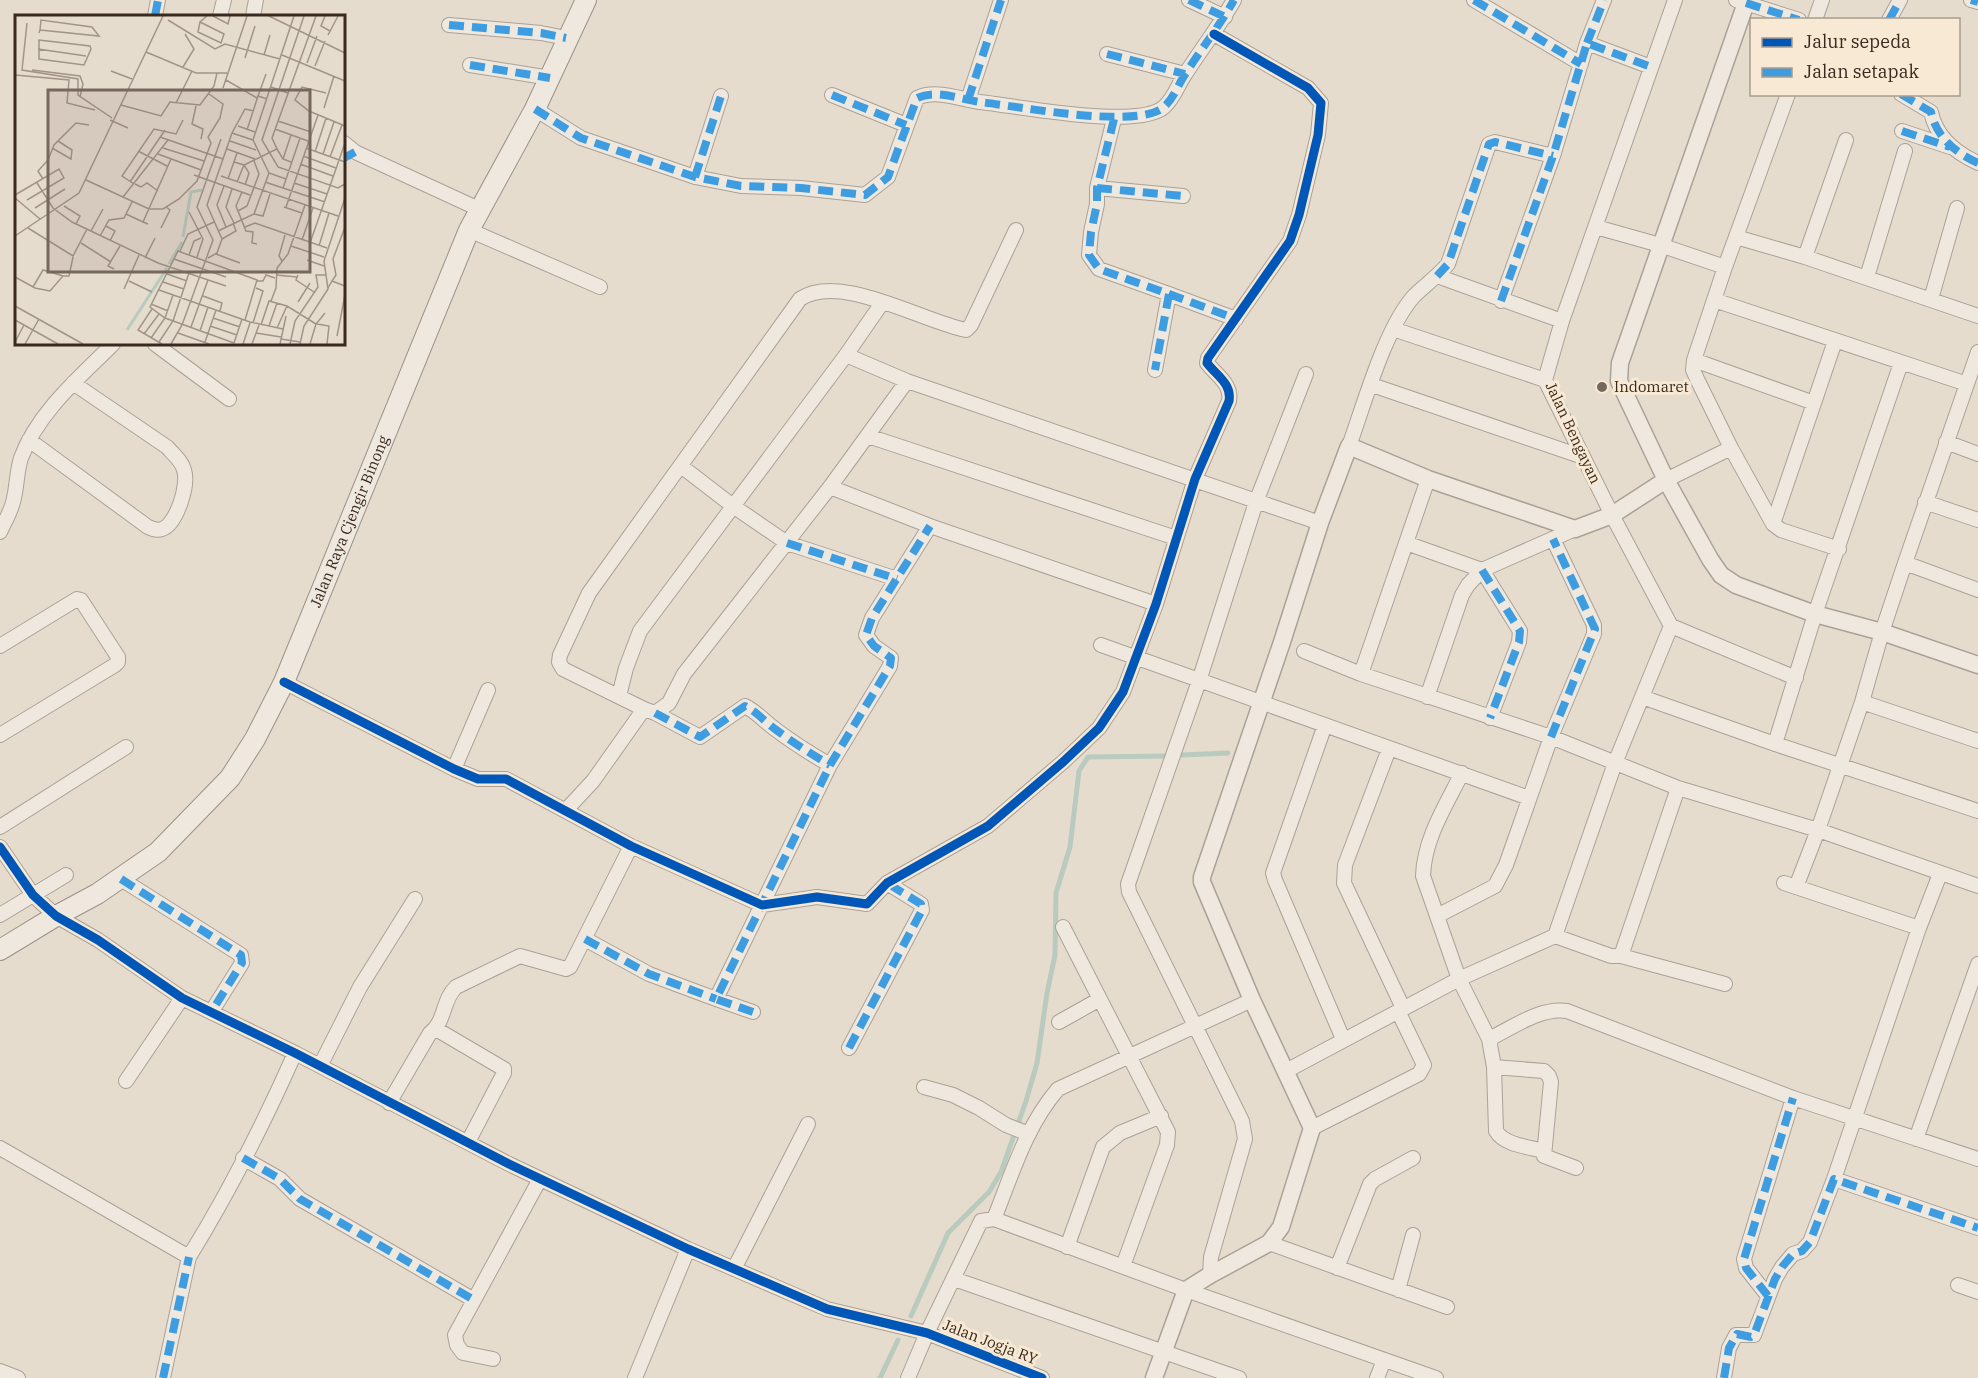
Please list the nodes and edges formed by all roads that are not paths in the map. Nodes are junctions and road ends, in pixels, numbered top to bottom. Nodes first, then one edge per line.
1 (158, 0) edge
2 (224, 0) edge
3 (256, 0) edge
4 (586, 0) edge
5 (1001, 0) edge
6 (1189, 0) edge
7 (1234, 0) edge
8 (1474, 0) edge
9 (1604, 0) edge
10 (1675, 0) edge
11 (1822, 0) edge
12 (1900, 0) edge
13 (1971, 0) edge
14 (1743, 1) edge
15 (1978, 2) edge
16 (154, 15) edge
17 (220, 15) edge
18 (253, 15) edge
19 (1225, 17) junction
20 (1793, 18) edge
21 (1816, 18) edge
22 (1890, 18) edge
23 (449, 25) dead end
24 (1214, 34) junction
25 (567, 38) junction
26 (1587, 43) junction
27 (1107, 54) dead end
28 (1581, 64) junction
29 (470, 65) dead end
30 (1651, 67) junction
31 (1185, 74) junction
32 (550, 78) junction
33 (832, 95) dead end
34 (721, 96) dead end
35 (1787, 96) edge
36 (1904, 96) edge
37 (968, 100) junction
38 (535, 109) junction
39 (1114, 119) junction
40 (906, 125) junction
41 (1902, 131) dead end
42 (1846, 140) dead end
43 (1950, 147) junction
44 (1905, 151) dead end
45 (349, 155) edge
46 (1553, 156) junction
47 (1978, 163) edge
48 (695, 177) junction
49 (1097, 188) junction
50 (1183, 196) dead end
51 (1957, 208) dead end
52 (481, 210) junction
53 (1596, 226) junction
54 (469, 230) junction
55 (1016, 230) dead end
56 (1736, 237) junction
57 (1660, 245) junction
58 (1805, 257) junction
59 (1725, 267) junction
60 (1437, 276) junction
61 (1867, 277) junction
62 (600, 287) dead end
63 (1169, 294) junction
64 (1931, 299) junction
65 (1714, 300) junction
66 (1502, 301) junction
67 (882, 303) junction
68 (1978, 316) edge
69 (1236, 319) junction
70 (1562, 321) junction
71 (1393, 329) junction
72 (1835, 341) junction
73 (112, 345) edge
74 (156, 345) edge
75 (1978, 352) edge
76 (846, 355) junction
77 (1694, 360) junction
78 (1901, 363) junction
79 (1155, 370) dead end
80 (1306, 374) dead end
81 (1545, 380) junction
82 (907, 381) junction
83 (74, 383) junction
84 (1967, 384) junction
85 (1372, 385) junction
86 (229, 399) dead end
87 (1814, 403) junction
88 (868, 436) junction
89 (29, 440) junction
90 (1946, 442) junction
91 (1349, 446) junction
92 (1731, 448) junction
93 (1978, 454) edge
94 (1583, 457) junction
95 (681, 466) junction
96 (1428, 479) junction
97 (1195, 480) junction
98 (1666, 480) junction
99 (830, 487) junction
100 (1256, 502) junction
101 (1925, 502) junction
102 (734, 506) junction
103 (1612, 515) junction
104 (1978, 520) edge
105 (1320, 523) junction
106 (1773, 524) junction
107 (930, 526) junction
108 (1575, 530) junction
109 (0, 532) edge
110 (1176, 538) junction
111 (1553, 539) junction
112 (787, 543) junction
113 (1406, 543) junction
114 (1839, 549) junction
115 (1905, 563) junction
116 (1482, 570) junction
117 (897, 579) junction
118 (1978, 590) edge
119 (1156, 604) junction
120 (1815, 614) junction
121 (1671, 626) junction
122 (1882, 632) junction
123 (1101, 645) dead end
124 (0, 646) edge
125 (1304, 651) dead end
126 (1135, 657) junction
127 (1978, 666) edge
128 (1361, 674) junction
129 (1796, 678) junction
130 (1199, 681) junction
131 (284, 682) junction
132 (488, 690) dead end
133 (619, 696) junction
134 (1427, 697) junction
135 (1642, 697) junction
136 (1261, 702) junction
137 (1862, 702) junction
138 (650, 711) junction
139 (1490, 718) junction
140 (1325, 725) junction
141 (0, 735) edge
142 (1551, 737) junction
143 (1978, 741) edge
144 (1775, 744) junction
145 (126, 747) dead end
146 (1389, 749) junction
147 (1615, 764) junction
148 (830, 765) junction
149 (1839, 765) junction
150 (454, 769) junction
151 (1462, 773) junction
152 (1678, 788) junction
153 (1529, 798) junction
154 (566, 810) junction
155 (1978, 811) edge
156 (0, 827) edge
157 (1818, 830) junction
158 (631, 846) junction
159 (0, 847) edge
160 (1940, 874) junction
161 (66, 875) dead end
162 (121, 879) junction
163 (887, 883) junction
164 (1978, 886) edge
165 (33, 895) junction
166 (415, 899) dead end
167 (762, 905) junction
168 (0, 915) edge
169 (56, 916) junction
170 (1437, 916) junction
171 (1064, 927) dead end
172 (1919, 928) junction
173 (1555, 936) junction
174 (585, 939) junction
175 (0, 950) edge
176 (1621, 956) junction
177 (1978, 964) edge
178 (1460, 979) junction
179 (1725, 984) dead end
180 (182, 998) junction
181 (716, 999) junction
182 (1100, 999) junction
183 (1252, 1000) junction
184 (1401, 1009) junction
185 (212, 1011) junction
186 (753, 1012) dead end
187 (1059, 1022) dead end
188 (1195, 1024) junction
189 (436, 1029) junction
190 (1343, 1039) junction
191 (1489, 1039) junction
192 (849, 1048) dead end
193 (295, 1053) junction
194 (1128, 1056) junction
195 (320, 1066) junction
196 (1494, 1067) junction
197 (1286, 1071) junction
198 (126, 1081) dead end
199 (924, 1087) dead end
200 (1792, 1098) junction
201 (389, 1103) junction
202 (1161, 1116) junction
203 (1855, 1119) junction
204 (807, 1124) dead end
205 (1312, 1128) junction
206 (1026, 1133) junction
207 (1916, 1139) junction
208 (468, 1142) junction
209 (0, 1148) edge
210 (1544, 1151) junction
211 (243, 1158) junction
212 (1413, 1158) dead end
213 (1978, 1159) edge
214 (1576, 1168) dead end
215 (540, 1179) junction
216 (1834, 1179) junction
217 (994, 1219) junction
218 (1978, 1228) edge
219 (1413, 1235) dead end
220 (1269, 1243) junction
221 (1067, 1247) junction
222 (688, 1249) junction
223 (189, 1257) junction
224 (1123, 1266) junction
225 (1337, 1268) junction
226 (734, 1269) junction
227 (1210, 1275) junction
228 (954, 1278) junction
229 (1958, 1286) dead end
230 (1186, 1290) junction
231 (1398, 1290) junction
232 (1978, 1292) edge
233 (1768, 1296) junction
234 (474, 1300) junction
235 (1447, 1307) dead end
236 (927, 1333) junction
237 (1164, 1352) junction
238 (493, 1359) dead end
239 (1384, 1360) junction
240 (0, 1371) edge
241 (18, 1378) edge
242 (163, 1378) edge
243 (635, 1378) edge
244 (908, 1378) edge
245 (1042, 1378) edge
246 (1154, 1378) edge
247 (1239, 1378) edge
248 (1377, 1378) edge
249 (1437, 1378) edge
250 (1724, 1378) edge

1 - 16 street
2 - 17 street
3 - 18 street
4 - 25 main road, Jalan Raya Cjengir Binong
5 - 37 street
6 - 19 street
7 - 19 street
8 - 28 street
9 - 26 street
10 - 30 street, Jalan Bengayan
11 - 21 street
12 - 22 street
13 - 15 street
14 - 20 street
14 - 57 street
19 - 24 street
23 - 25 street
24 - 31 street
24 - 69 street
25 - 32 main road, Jalan Raya Cjengir Binong
26 - 28 street
26 - 30 street
27 - 31 street
28 - 46 street
29 - 32 street
30 - 53 street, Jalan Bengayan
31 - 39 street
32 - 38 main road, Jalan Raya Cjengir Binong
33 - 40 street
34 - 48 street
35 - 56 street
36 - 43 street
37 - 39 street
37 - 40 street
38 - 48 street
38 - 52 main road, Jalan Raya Cjengir Binong
39 - 49 street
40 - 48 street
41 - 43 street
42 - 58 street
43 - 47 street
44 - 61 street
45 - 52 street
46 - 60 street
46 - 66 street
49 - 50 street
49 - 63 street
51 - 64 street
52 - 54 main road, Jalan Raya Cjengir Binong
53 - 57 street
53 - 70 street, Jalan Bengayan
54 - 62 street
54 - 131 main road, Jalan Raya Cjengir Binong
55 - 67 street
56 - 58 street
56 - 59 street
57 - 59 street
57 - 98 street
58 - 61 street
59 - 65 street
60 - 66 street
60 - 71 street
61 - 64 street
63 - 69 street
63 - 79 street
64 - 68 street
65 - 72 street
65 - 77 street
66 - 70 street
67 - 76 street
67 - 95 street
69 - 97 street
70 - 81 street, Jalan Bengayan
71 - 81 street
71 - 85 street
72 - 78 street
72 - 87 street
73 - 83 street
74 - 86 street
75 - 84 street
76 - 82 street
76 - 102 street
77 - 87 street
77 - 92 street
78 - 84 street
78 - 114 street
80 - 100 street
81 - 94 street, Jalan Bengayan
82 - 88 street
82 - 97 street
83 - 89 street
83 - 89 street
84 - 90 street
85 - 91 street
85 - 94 street
87 - 106 street
88 - 99 street
88 - 110 street
89 - 109 street
90 - 93 street
90 - 101 street
91 - 96 street
91 - 105 street
92 - 98 street
92 - 106 street
94 - 103 street, Jalan Bengayan
95 - 102 street
95 - 133 street
96 - 108 street
96 - 113 street
97 - 100 street
97 - 110 street
98 - 103 street
98 - 120 street
99 - 107 street
99 - 112 street
100 - 105 street
100 - 130 street
101 - 104 street
101 - 115 street
102 - 112 street
102 - 133 street
103 - 108 street
103 - 121 street, Jalan Bengayan
105 - 136 street
106 - 114 street
107 - 117 street
107 - 119 street
108 - 111 street
110 - 119 street
111 - 116 street
111 - 142 street
112 - 117 street
112 - 138 street
113 - 116 street
113 - 128 street
114 - 120 street
115 - 118 street
115 - 122 street
116 - 134 street
116 - 139 street
117 - 148 street
119 - 126 street
120 - 122 street
120 - 129 street
121 - 129 street
121 - 135 street
122 - 127 street
122 - 137 street
123 - 126 street
124 - 141 street
125 - 128 street
126 - 130 street
126 - 163 street
128 - 134 street
129 - 144 street
130 - 136 street
130 - 188 street
131 - 150 street
131 - 162 main road, Jalan Raya Cjengir Binong
132 - 150 street
133 - 138 street
134 - 139 street
135 - 144 street
135 - 147 street
136 - 140 street
136 - 183 street
137 - 143 street
137 - 149 street
138 - 148 street
138 - 154 street
139 - 142 street
140 - 146 street
140 - 190 street
142 - 147 street
142 - 153 street
144 - 149 street
145 - 156 street
146 - 151 street
146 - 184 street
147 - 152 street
147 - 173 street
148 - 167 street
149 - 155 street
149 - 157 street
150 - 154 street
151 - 153 street
151 - 170 street
152 - 157 street
152 - 176 street
153 - 170 street
154 - 158 street
157 - 160 street
157 - 172 street
158 - 167 street
158 - 174 street
159 - 165 street, Jalan Jogja RY
160 - 164 street
160 - 172 street
161 - 165 street
162 - 169 main road, Jalan Raya Cjengir Binong
162 - 185 street
163 - 167 street
163 - 192 street
165 - 168 street
165 - 169 street, Jalan Jogja RY
166 - 195 street
167 - 181 street
169 - 175 main road, Jalan Raya Cjengir Binong
169 - 180 street, Jalan Jogja RY
170 - 178 street
171 - 182 street
172 - 203 street
173 - 176 street
173 - 178 street
174 - 181 street
174 - 189 street
176 - 179 street
177 - 207 street
178 - 184 street
178 - 191 street
180 - 185 street, Jalan Jogja RY
180 - 198 street
181 - 186 street
182 - 187 street
182 - 194 street
183 - 188 street
183 - 197 street
184 - 190 street
184 - 205 street
185 - 193 street, Jalan Jogja RY
188 - 194 street
188 - 227 street
189 - 201 street
189 - 208 street
190 - 197 street
191 - 196 street
191 - 200 street
193 - 195 street, Jalan Jogja RY
193 - 211 street
194 - 202 street
194 - 206 street
195 - 201 street, Jalan Jogja RY
196 - 210 street
196 - 210 street
197 - 205 street
199 - 206 street
200 - 203 street
200 - 233 street
201 - 208 street, Jalan Jogja RY
202 - 221 street
202 - 224 street
203 - 207 street
203 - 216 street
204 - 226 street
205 - 220 street
206 - 217 street
207 - 213 street
208 - 215 street, Jalan Jogja RY
209 - 223 street
210 - 214 street
211 - 223 street
211 - 234 street
212 - 225 street
215 - 222 street, Jalan Jogja RY
215 - 234 street
216 - 218 street
216 - 233 street
217 - 221 street
217 - 228 street
219 - 231 street
220 - 225 street
220 - 227 street
221 - 224 street
222 - 226 street, Jalan Jogja RY
222 - 243 street
223 - 242 street
224 - 230 street
225 - 231 street
226 - 236 street, Jalan Jogja RY
227 - 230 street
228 - 236 street
228 - 237 street
229 - 232 street
230 - 237 street
230 - 239 street
231 - 235 street
233 - 250 street
234 - 238 street
236 - 244 street
236 - 245 street, Jalan Jogja RY
237 - 246 street
237 - 247 street
239 - 248 street
239 - 249 street
240 - 241 street

